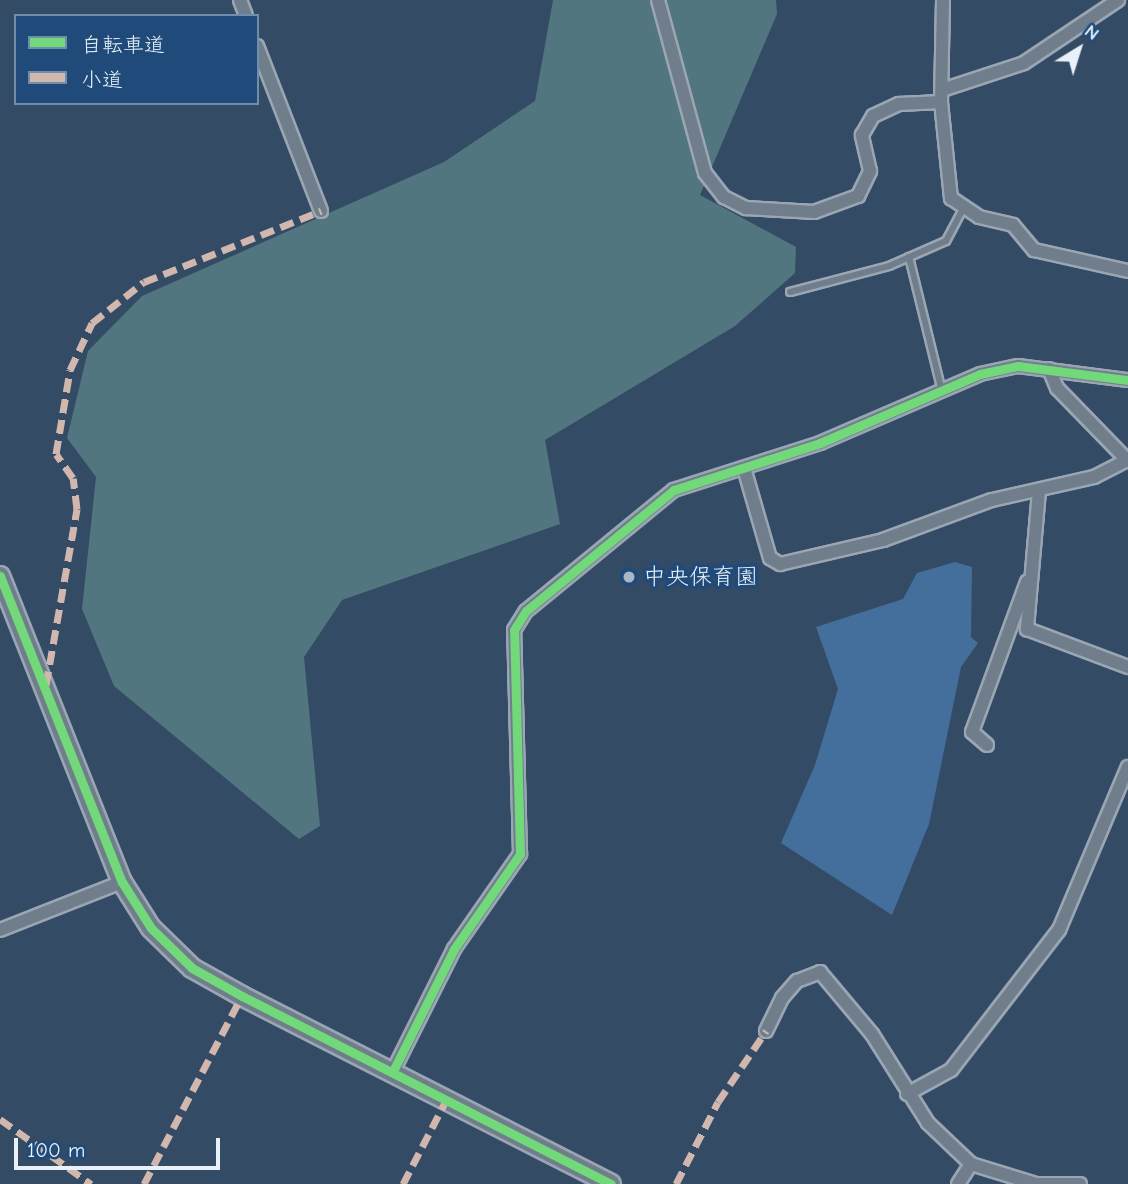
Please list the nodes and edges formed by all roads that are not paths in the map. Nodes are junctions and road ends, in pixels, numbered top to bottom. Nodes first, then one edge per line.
1 (658, 0) edge
2 (943, 0) edge
3 (1118, 0) edge
4 (259, 51) edge
5 (943, 96) junction
6 (962, 209) junction
7 (321, 211) dead end
8 (909, 257) junction
9 (1128, 271) edge
10 (790, 292) dead end
11 (1049, 369) junction
12 (1128, 380) edge
13 (942, 391) junction
14 (1128, 461) edge
15 (744, 468) junction
16 (1039, 491) junction
17 (1032, 568) junction
18 (0, 576) edge
19 (1128, 667) edge
20 (987, 745) dead end
21 (1128, 767) edge
22 (122, 882) junction
23 (0, 930) edge
24 (766, 1031) dead end
25 (393, 1071) junction
26 (907, 1094) junction
27 (971, 1164) junction
28 (611, 1184) edge
29 (958, 1184) edge
30 (1080, 1184) edge

1 - 5 street
2 - 5 street
3 - 5 street
4 - 7 street
5 - 6 street
6 - 8 lane
6 - 9 street
8 - 10 lane
8 - 13 lane
11 - 12 street
11 - 13 street
11 - 14 street
13 - 15 street
14 - 16 street
15 - 16 street
15 - 25 street
16 - 17 street
17 - 19 street
17 - 20 street
18 - 22 street
21 - 26 street
22 - 23 street
22 - 25 street
24 - 26 street
25 - 28 street
26 - 27 street
27 - 29 street
27 - 30 street

